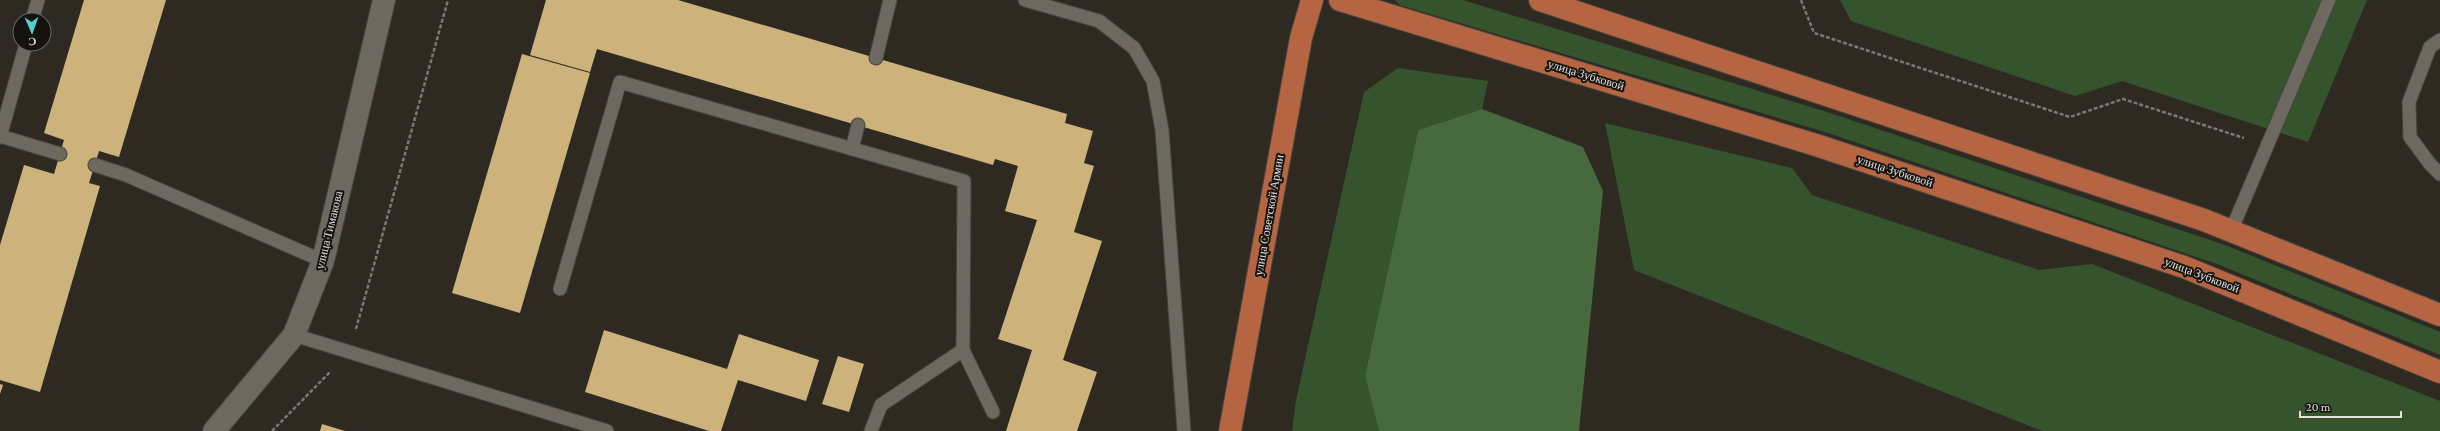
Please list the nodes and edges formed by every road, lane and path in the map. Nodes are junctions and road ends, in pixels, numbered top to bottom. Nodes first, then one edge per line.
1 (38, 0) edge
2 (384, 0) edge
3 (448, 0) edge
4 (890, 0) edge
5 (1025, 0) edge
6 (1312, 0) edge
7 (1340, 0) edge
8 (1540, 0) edge
9 (1801, 0) edge
10 (2329, 0) edge
11 (34, 12) edge
12 (2440, 40) edge
13 (24, 52) edge
14 (876, 58) dead end
15 (858, 125) dead end
16 (0, 136) edge
17 (2267, 146) junction
18 (852, 149) junction
19 (60, 154) dead end
20 (95, 165) dead end
21 (2440, 174) edge
22 (2231, 231) junction
23 (323, 261) junction
24 (560, 290) dead end
25 (2440, 315) edge
26 (294, 335) junction
27 (963, 350) junction
28 (350, 353) junction
29 (2440, 372) edge
30 (993, 412) dead end
31 (214, 431) edge
32 (272, 431) edge
33 (607, 431) edge
34 (871, 431) edge
35 (1184, 431) edge
36 (1230, 431) edge

1 - 11 lane
2 - 23 street, улица Тимакова
3 - 28 path
4 - 14 lane
5 - 35 lane
6 - 36 main road, улица Советской Армии
7 - 29 main road, улица Зубковой
8 - 22 main road
9 - 17 path
10 - 17 lane
12 - 21 lane
13 - 16 lane
15 - 18 lane
16 - 19 lane
17 - 22 lane
18 - 24 lane
18 - 27 lane
20 - 23 lane
22 - 25 main road
23 - 26 street, улица Тимакова
26 - 28 lane
26 - 31 street, улица Тимакова
27 - 30 lane
27 - 34 lane
28 - 32 path
28 - 33 lane

